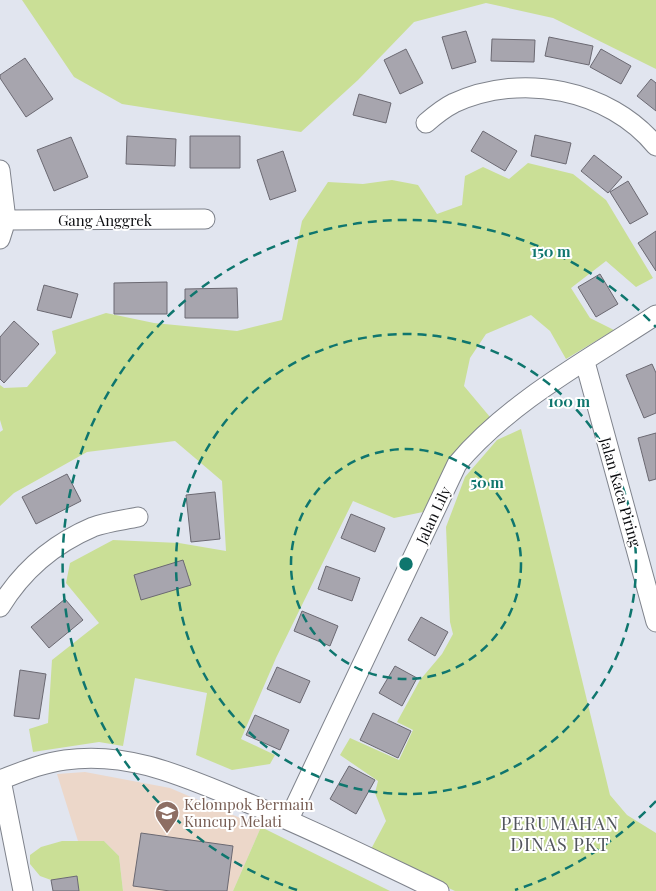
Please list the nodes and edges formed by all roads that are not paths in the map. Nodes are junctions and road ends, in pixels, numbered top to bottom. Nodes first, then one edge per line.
1 (426, 123) dead end
2 (656, 146) edge
3 (0, 170) edge
4 (205, 219) dead end
5 (6, 220) junction
6 (0, 239) edge
7 (656, 315) edge
8 (585, 362) junction
9 (138, 517) dead end
10 (0, 607) edge
11 (656, 622) edge
12 (1, 780) edge
13 (289, 819) junction
14 (23, 891) edge
15 (439, 891) edge

1 - 2 street
3 - 5 street
4 - 5 street, Gang Anggrek
5 - 6 street
7 - 8 street, Jalan Lily
8 - 11 street, Jalan Kaca Piring
8 - 13 street, Jalan Lily
9 - 10 street
12 - 13 street
12 - 14 street
13 - 15 street

